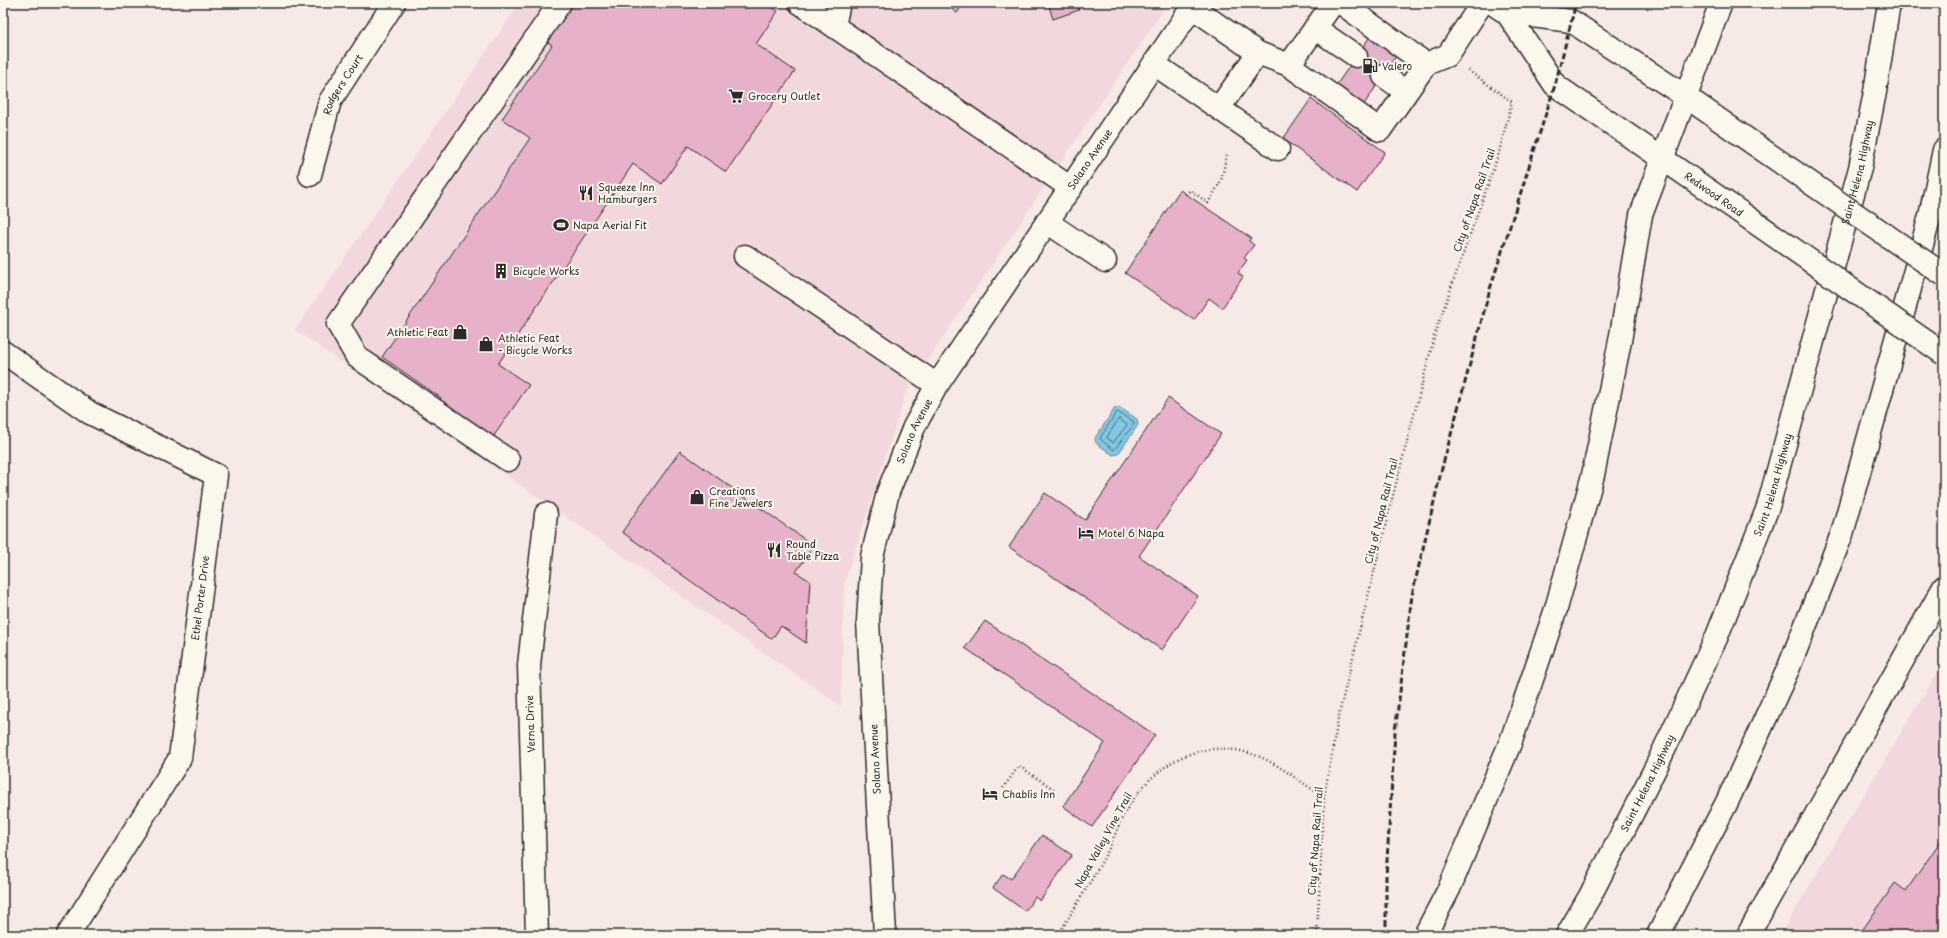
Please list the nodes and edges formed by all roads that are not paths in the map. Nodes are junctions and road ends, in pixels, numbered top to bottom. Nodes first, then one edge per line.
1 (394, 3) edge
2 (560, 3) edge
3 (800, 3) edge
4 (839, 3) edge
5 (1333, 3) edge
6 (1341, 3) edge
7 (1482, 3) edge
8 (1721, 3) edge
9 (1888, 3) edge
10 (1194, 5) edge
11 (1500, 8) edge
12 (834, 26) junction
13 (1316, 28) junction
14 (1258, 53) junction
15 (1356, 56) tunnel mouth
16 (1154, 64) junction
17 (1426, 64) junction
18 (1289, 65) junction
19 (1384, 76) tunnel mouth
20 (1406, 92) junction
21 (1685, 96) junction
22 (1219, 108) junction
23 (1278, 149) dead end
24 (1944, 150) edge
25 (1664, 159) junction
26 (310, 175) dead end
27 (1071, 188) junction
28 (1047, 222) junction
29 (745, 256) dead end
30 (1105, 261) dead end
31 (1944, 275) edge
32 (3, 352) edge
33 (1944, 354) edge
34 (937, 385) junction
35 (508, 460) dead end
36 (546, 514) dead end
37 (1944, 587) edge
38 (68, 935) edge
39 (537, 935) edge
40 (885, 935) edge
41 (1425, 935) edge
42 (1567, 935) edge
43 (1658, 935) edge
44 (1748, 935) edge

1 - 26 main road, Rodgers Court
2 - 35 main road
3 - 12 main road
4 - 12 main road
5 - 13 main road
6 - 17 main road
7 - 17 main road
8 - 21 main road
9 - 42 main road, Saint Helena Highway
10 - 14 main road
10 - 16 main road, Solano Avenue
11 - 21 main road, Redwood Road
11 - 25 main road, Redwood Road
12 - 27 main road
13 - 15 main road
13 - 18 main road
14 - 18 main road
14 - 22 main road
16 - 22 main road
16 - 27 main road, Solano Avenue
17 - 20 main road
18 - 20 main road
19 - 20 main road
21 - 25 main road
21 - 31 main road, Redwood Road, bridge
22 - 23 main road
24 - 43 main road
25 - 33 main road, Redwood Road, bridge
25 - 41 main road
27 - 28 main road, Solano Avenue
28 - 30 main road
28 - 34 main road, Solano Avenue
29 - 34 main road
32 - 38 main road, Ethel Porter Drive
34 - 40 main road, Solano Avenue
36 - 39 main road, Verna Drive
37 - 44 main road

